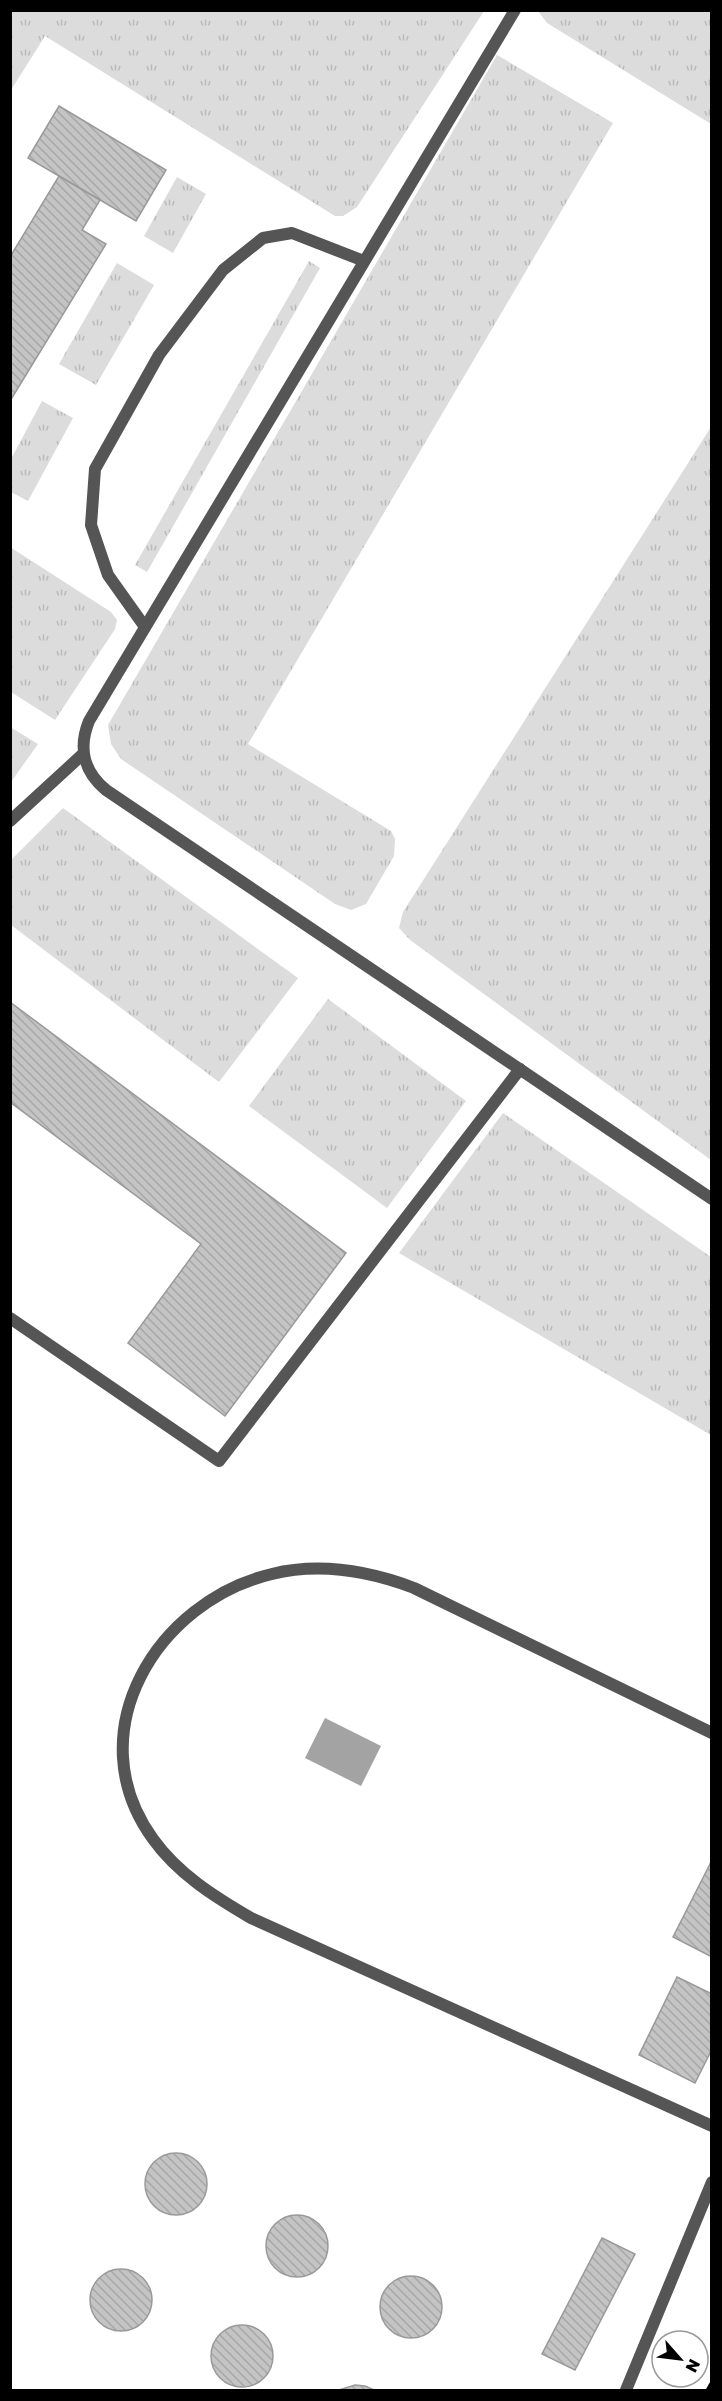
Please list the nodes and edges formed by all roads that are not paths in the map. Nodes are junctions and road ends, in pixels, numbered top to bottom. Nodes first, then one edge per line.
1 (515, 10) edge
2 (364, 261) junction
3 (145, 627) junction
4 (83, 754) junction
5 (10, 821) edge
6 (520, 1070) junction
7 (711, 1199) edge
8 (10, 1318) edge
9 (711, 1733) edge
10 (711, 2126) edge
11 (711, 2182) edge
12 (626, 2391) edge

1 - 2 lane
2 - 3 lane
2 - 3 lane
3 - 4 lane
4 - 5 lane
4 - 6 lane
6 - 7 lane
6 - 8 lane
9 - 10 lane
11 - 12 lane

